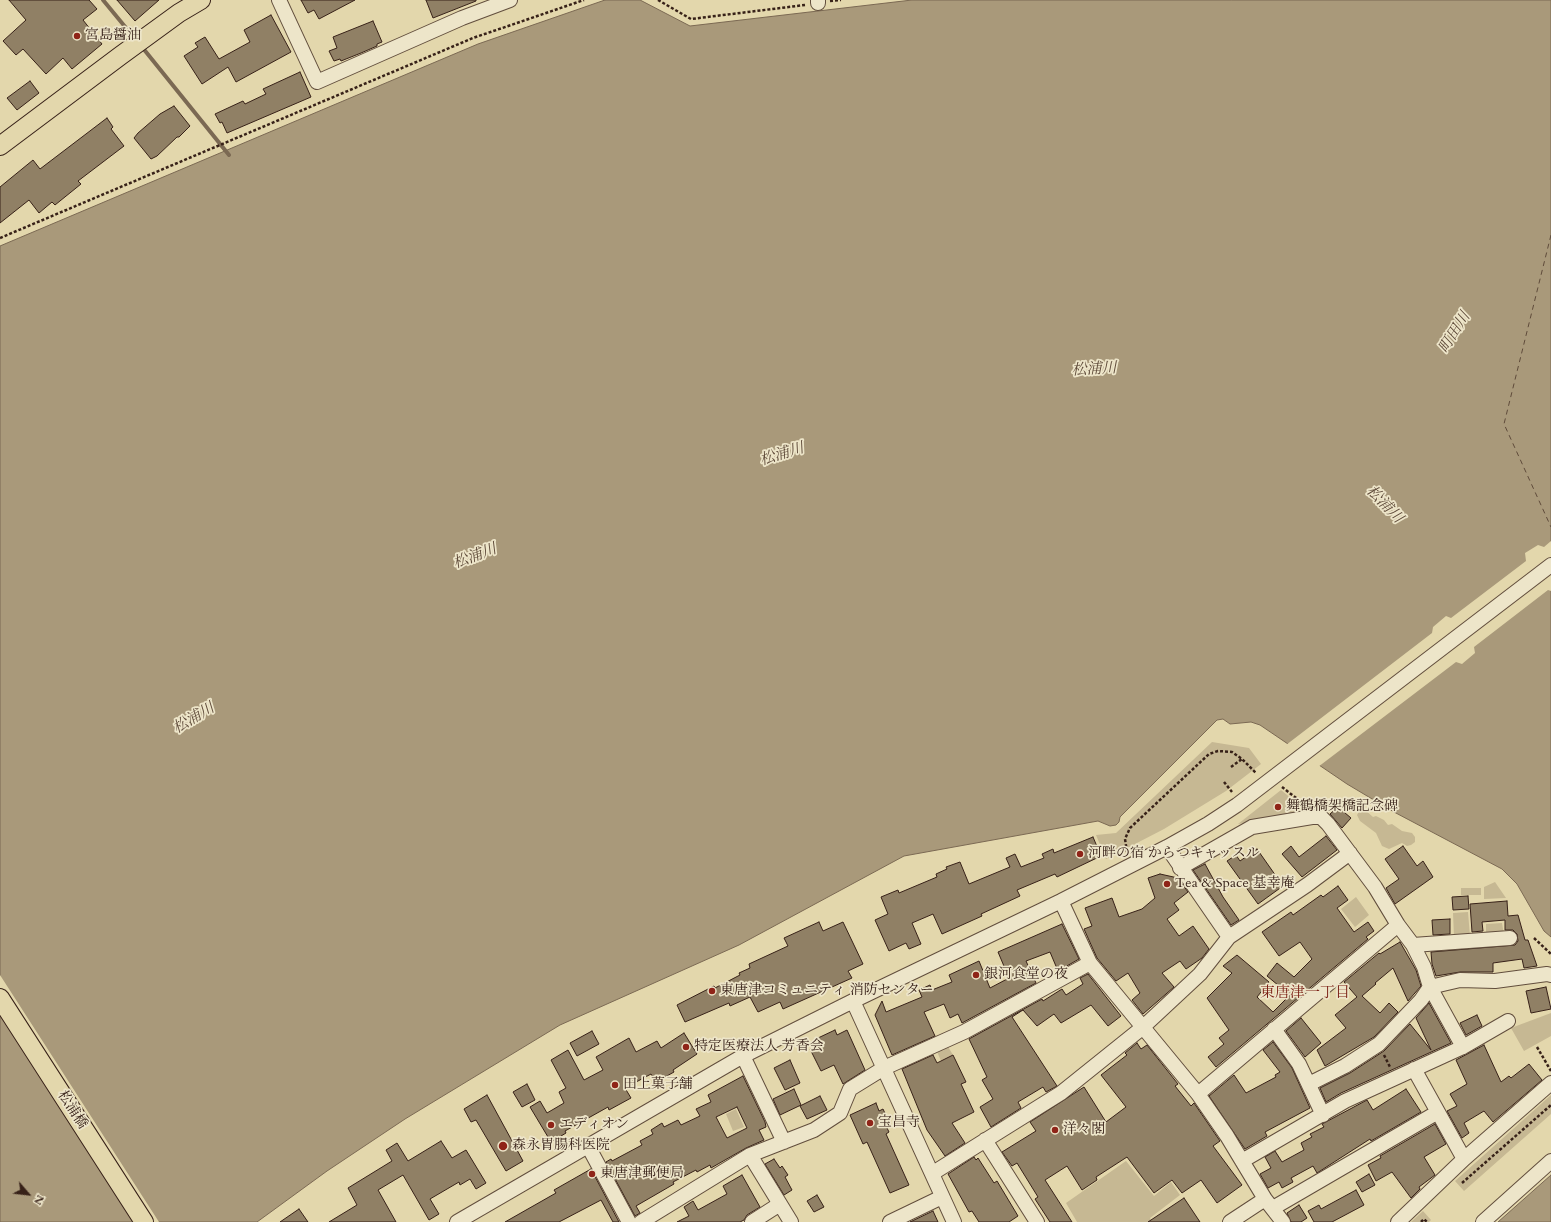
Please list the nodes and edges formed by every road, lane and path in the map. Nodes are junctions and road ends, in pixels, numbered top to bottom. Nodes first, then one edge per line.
1 (201, 0) edge
2 (279, 0) edge
3 (510, 0) edge
4 (584, 0) edge
5 (658, 0) edge
6 (842, 0) edge
7 (818, 1) edge
8 (0, 146) edge
9 (0, 238) edge
10 (1551, 565) edge
11 (1242, 759) junction
12 (1231, 767) dead end
13 (1256, 773) dead end
14 (1272, 778) junction
15 (1224, 782) dead end
16 (1232, 792) dead end
17 (1321, 817) junction
18 (1167, 847) junction
19 (1127, 852) dead end
20 (1350, 853) junction
21 (1180, 868) junction
22 (1061, 901) junction
23 (1398, 924) junction
24 (1229, 937) junction
25 (1510, 938) dead end
26 (1534, 938) dead end
27 (1413, 944) junction
28 (1551, 954) edge
29 (1090, 963) junction
30 (1551, 976) edge
31 (1430, 987) junction
32 (0, 998) edge
33 (853, 1001) junction
34 (1508, 1020) dead end
35 (1142, 1028) junction
36 (1274, 1029) junction
37 (1379, 1044) junction
38 (1537, 1046) dead end
39 (1462, 1047) junction
40 (743, 1056) junction
41 (884, 1068) junction
42 (1414, 1069) junction
43 (1551, 1071) edge
44 (1395, 1078) junction
45 (1551, 1083) edge
46 (1309, 1084) junction
47 (1198, 1094) junction
48 (1551, 1104) edge
49 (1438, 1112) junction
50 (1323, 1114) junction
51 (985, 1140) junction
52 (784, 1142) junction
53 (588, 1146) junction
54 (750, 1155) junction
55 (1464, 1160) junction
56 (1242, 1161) junction
57 (1551, 1161) edge
58 (933, 1173) junction
59 (1462, 1183) dead end
60 (942, 1197) junction
61 (1269, 1203) junction
62 (780, 1204) junction
63 (144, 1222) edge
64 (457, 1222) edge
65 (629, 1222) edge
66 (641, 1222) edge
67 (752, 1222) edge
68 (791, 1222) edge
69 (890, 1222) edge
70 (954, 1222) edge
71 (1037, 1222) edge
72 (1230, 1222) edge
73 (1282, 1222) edge
74 (1398, 1222) edge
75 (1420, 1222) edge
76 (1427, 1222) edge
77 (1483, 1222) edge

1 - 8 main road
2 - 3 street
4 - 9 path
5 - 7 path
6 - 7 path
10 - 14 street
11 - 12 path
11 - 13 path
11 - 19 path
14 - 17 path
14 - 18 street
15 - 16 path
17 - 20 street
17 - 21 street
18 - 21 street
18 - 22 street
20 - 23 street
20 - 24 street
21 - 24 street
22 - 29 street
22 - 33 street
23 - 27 street
23 - 36 street
24 - 35 street
25 - 27 street
26 - 28 path
27 - 31 street
29 - 35 street
29 - 41 street
30 - 31 street
31 - 37 street
31 - 39 street
32 - 63 main road, 松浦橋
33 - 40 street
33 - 41 street
34 - 39 street
35 - 47 street
35 - 51 street
36 - 46 street
36 - 47 street
37 - 44 path
37 - 46 street
38 - 43 path
39 - 42 street
40 - 52 street
40 - 53 street
41 - 52 street
41 - 58 street
42 - 44 street
42 - 49 street
44 - 50 street
45 - 55 street
46 - 50 street
47 - 56 street
48 - 59 path
49 - 55 street
49 - 61 street
50 - 56 street
51 - 58 street
51 - 71 street
52 - 54 street
53 - 64 street
53 - 65 street
54 - 62 street
54 - 66 street
55 - 74 street
56 - 61 street
57 - 77 street
58 - 60 street
60 - 69 street
60 - 70 street
61 - 72 street
61 - 73 street
62 - 67 street
62 - 68 street
75 - 76 path

